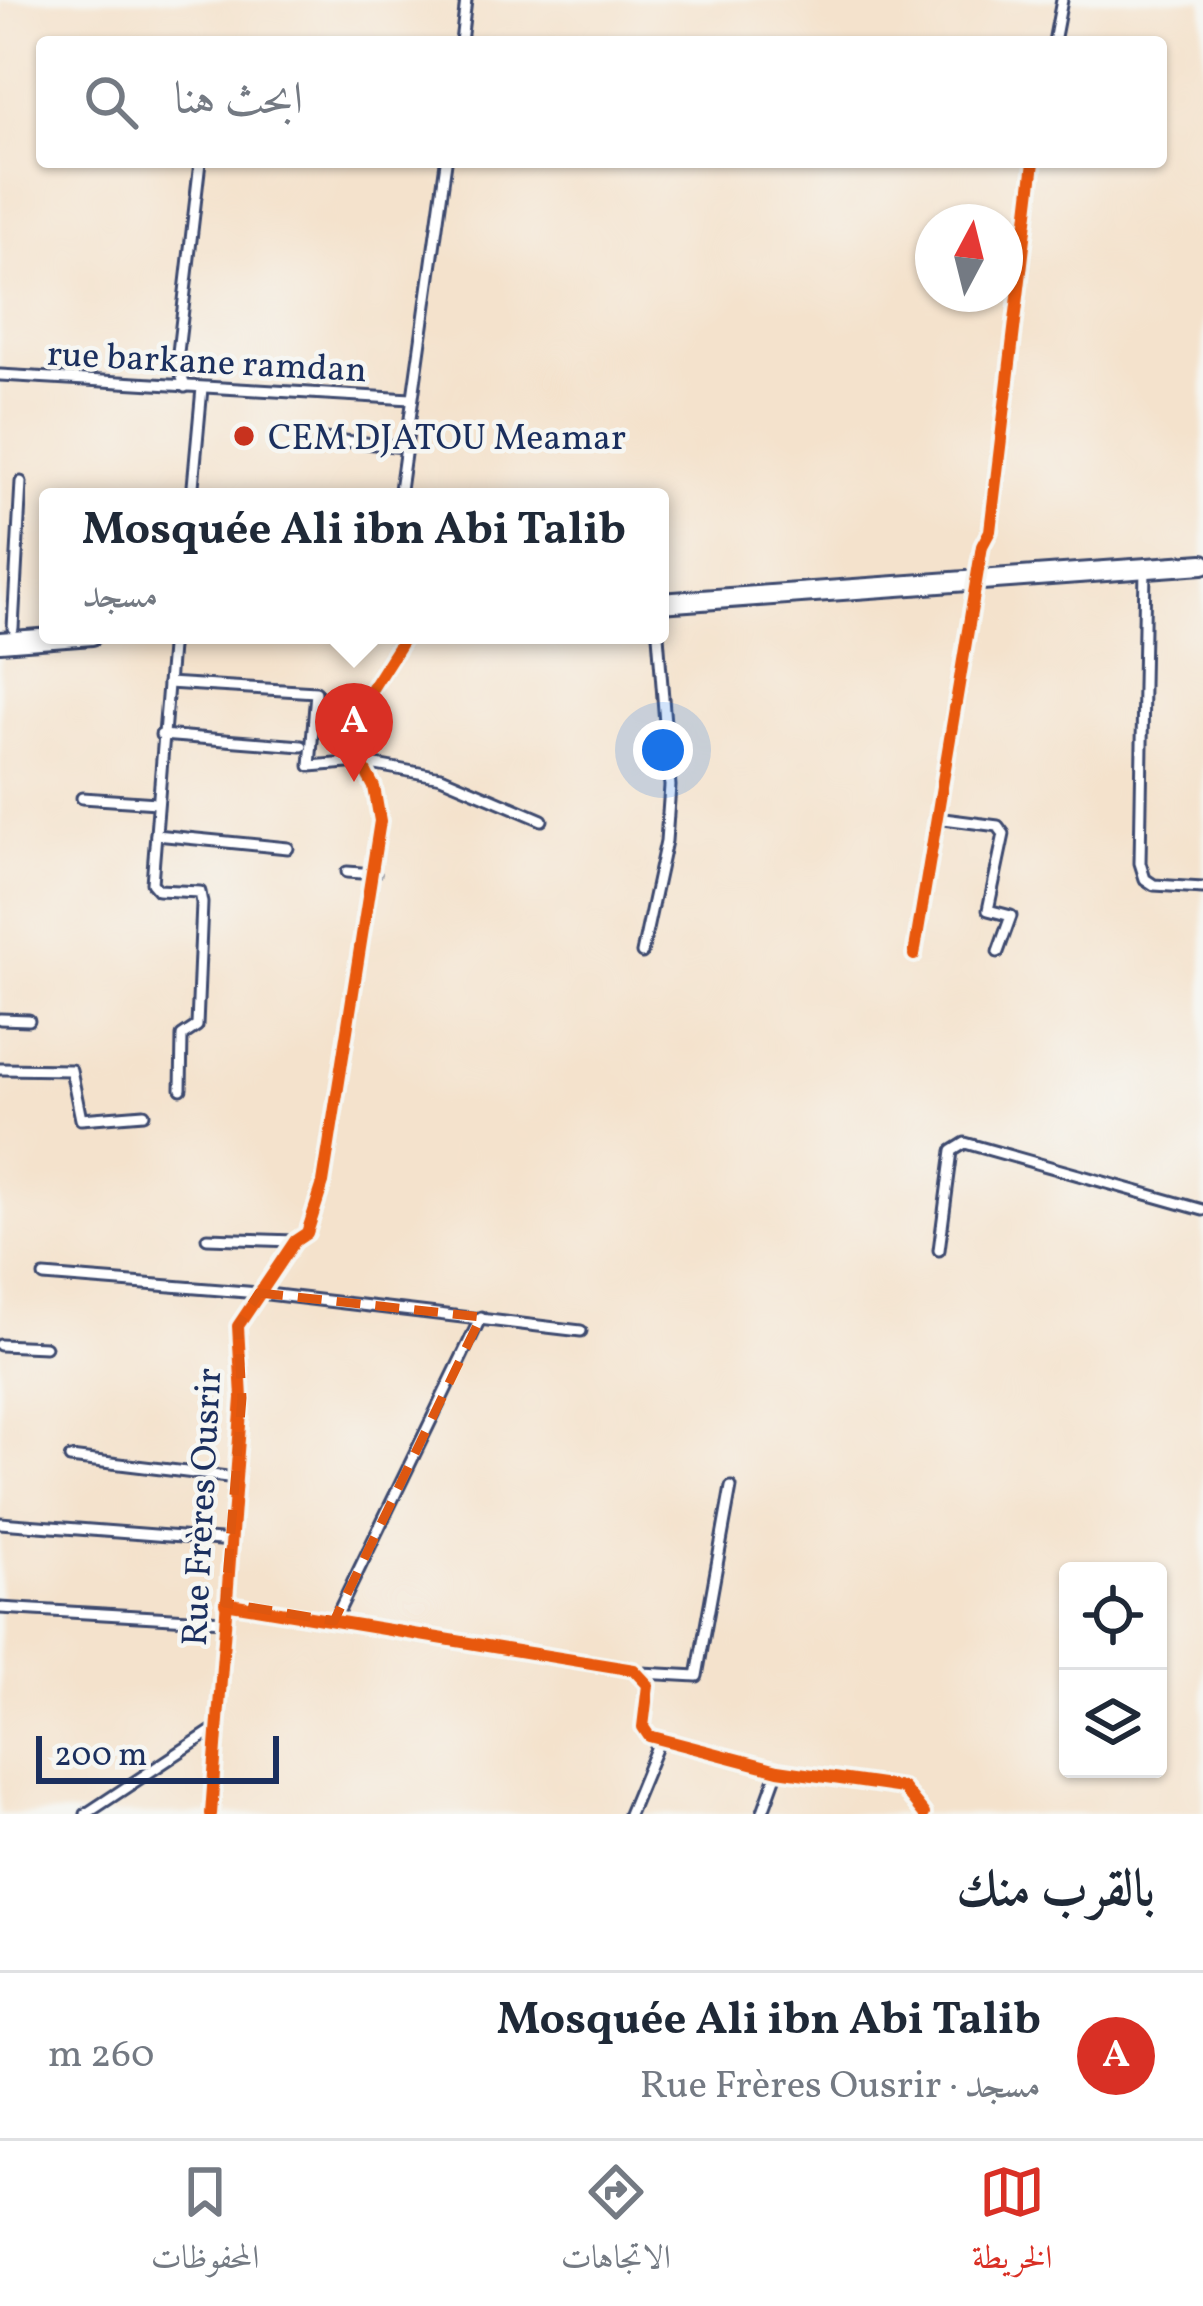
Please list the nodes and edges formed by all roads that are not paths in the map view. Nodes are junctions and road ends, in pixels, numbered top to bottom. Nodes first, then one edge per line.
1 (466, 0) edge
2 (1062, 0) edge
3 (462, 36) edge
4 (1055, 36) edge
5 (199, 168) edge
6 (445, 168) edge
7 (1033, 168) edge
8 (0, 375) edge
9 (184, 387) junction
10 (202, 388) junction
11 (411, 399) junction
12 (324, 439) dead end
13 (405, 447) junction
14 (21, 482) dead end
15 (193, 488) edge
16 (400, 488) edge
17 (1203, 560) edge
18 (1144, 568) junction
19 (978, 576) junction
20 (669, 592) edge
21 (669, 602) edge
22 (39, 627) edge
23 (4, 633) edge
24 (39, 634) edge
25 (171, 644) edge
26 (400, 644) edge
27 (659, 644) edge
28 (167, 682) junction
29 (161, 735) junction
30 (302, 746) dead end
31 (361, 762) junction
32 (82, 798) dead end
33 (158, 803) junction
34 (936, 818) junction
35 (542, 820) dead end
36 (156, 836) junction
37 (287, 848) dead end
38 (347, 872) dead end
39 (375, 874) junction
40 (1203, 888) edge
41 (998, 952) dead end
42 (642, 953) dead end
43 (914, 955) dead end
44 (0, 1019) edge
45 (29, 1020) dead end
46 (0, 1070) edge
47 (181, 1089) dead end
48 (144, 1114) dead end
49 (1203, 1210) edge
50 (208, 1238) dead end
51 (295, 1241) junction
52 (939, 1250) dead end
53 (44, 1276) dead end
54 (259, 1293) junction
55 (481, 1317) junction
56 (581, 1331) dead end
57 (0, 1345) edge
58 (45, 1348) dead end
59 (70, 1458) dead end
60 (236, 1478) junction
61 (731, 1487) dead end
62 (0, 1523) edge
63 (233, 1541) junction
64 (225, 1603) junction
65 (0, 1608) edge
66 (224, 1621) junction
67 (334, 1622) junction
68 (642, 1673) junction
69 (219, 1726) junction
70 (660, 1739) junction
71 (778, 1770) junction
72 (86, 1814) edge
73 (212, 1814) edge
74 (629, 1814) edge
75 (762, 1814) edge
76 (924, 1814) edge

1 - 3 street
2 - 4 street
5 - 9 street
6 - 11 street
7 - 19 street
8 - 9 street, rue barkane ramdan
9 - 10 street, rue barkane ramdan
10 - 11 street, rue barkane ramdan
10 - 15 street
11 - 13 street
12 - 13 street
13 - 16 street
14 - 23 street
17 - 18 highway
17 - 19 highway
18 - 19 highway
18 - 40 street
19 - 20 highway
19 - 21 highway
19 - 34 street
22 - 23 highway
23 - 24 highway
25 - 28 street
26 - 31 street, Rue Frères Ousrir
27 - 42 street
28 - 29 street
28 - 31 street
29 - 30 street
29 - 33 street
31 - 35 street
31 - 39 street, Rue Frères Ousrir
32 - 33 street
33 - 36 street
34 - 41 street
34 - 43 street
36 - 37 street
36 - 47 street
38 - 39 street
39 - 51 street, Rue Frères Ousrir
44 - 45 street
46 - 48 street
49 - 52 street
50 - 51 street
51 - 54 street, Rue Frères Ousrir
53 - 54 street
54 - 55 street
54 - 60 street, Rue Frères Ousrir
55 - 56 street
55 - 67 street
57 - 58 street
59 - 60 street
60 - 63 street, Rue Frères Ousrir
61 - 68 street
62 - 63 street
63 - 64 street, Rue Frères Ousrir
64 - 66 street, Rue Frères Ousrir
64 - 67 street
65 - 66 street
66 - 69 street, Rue Frères Ousrir
67 - 68 street
68 - 70 street
69 - 72 street
69 - 73 street, Rue Frères Ousrir
70 - 71 street
70 - 74 street
71 - 75 street
71 - 76 street

